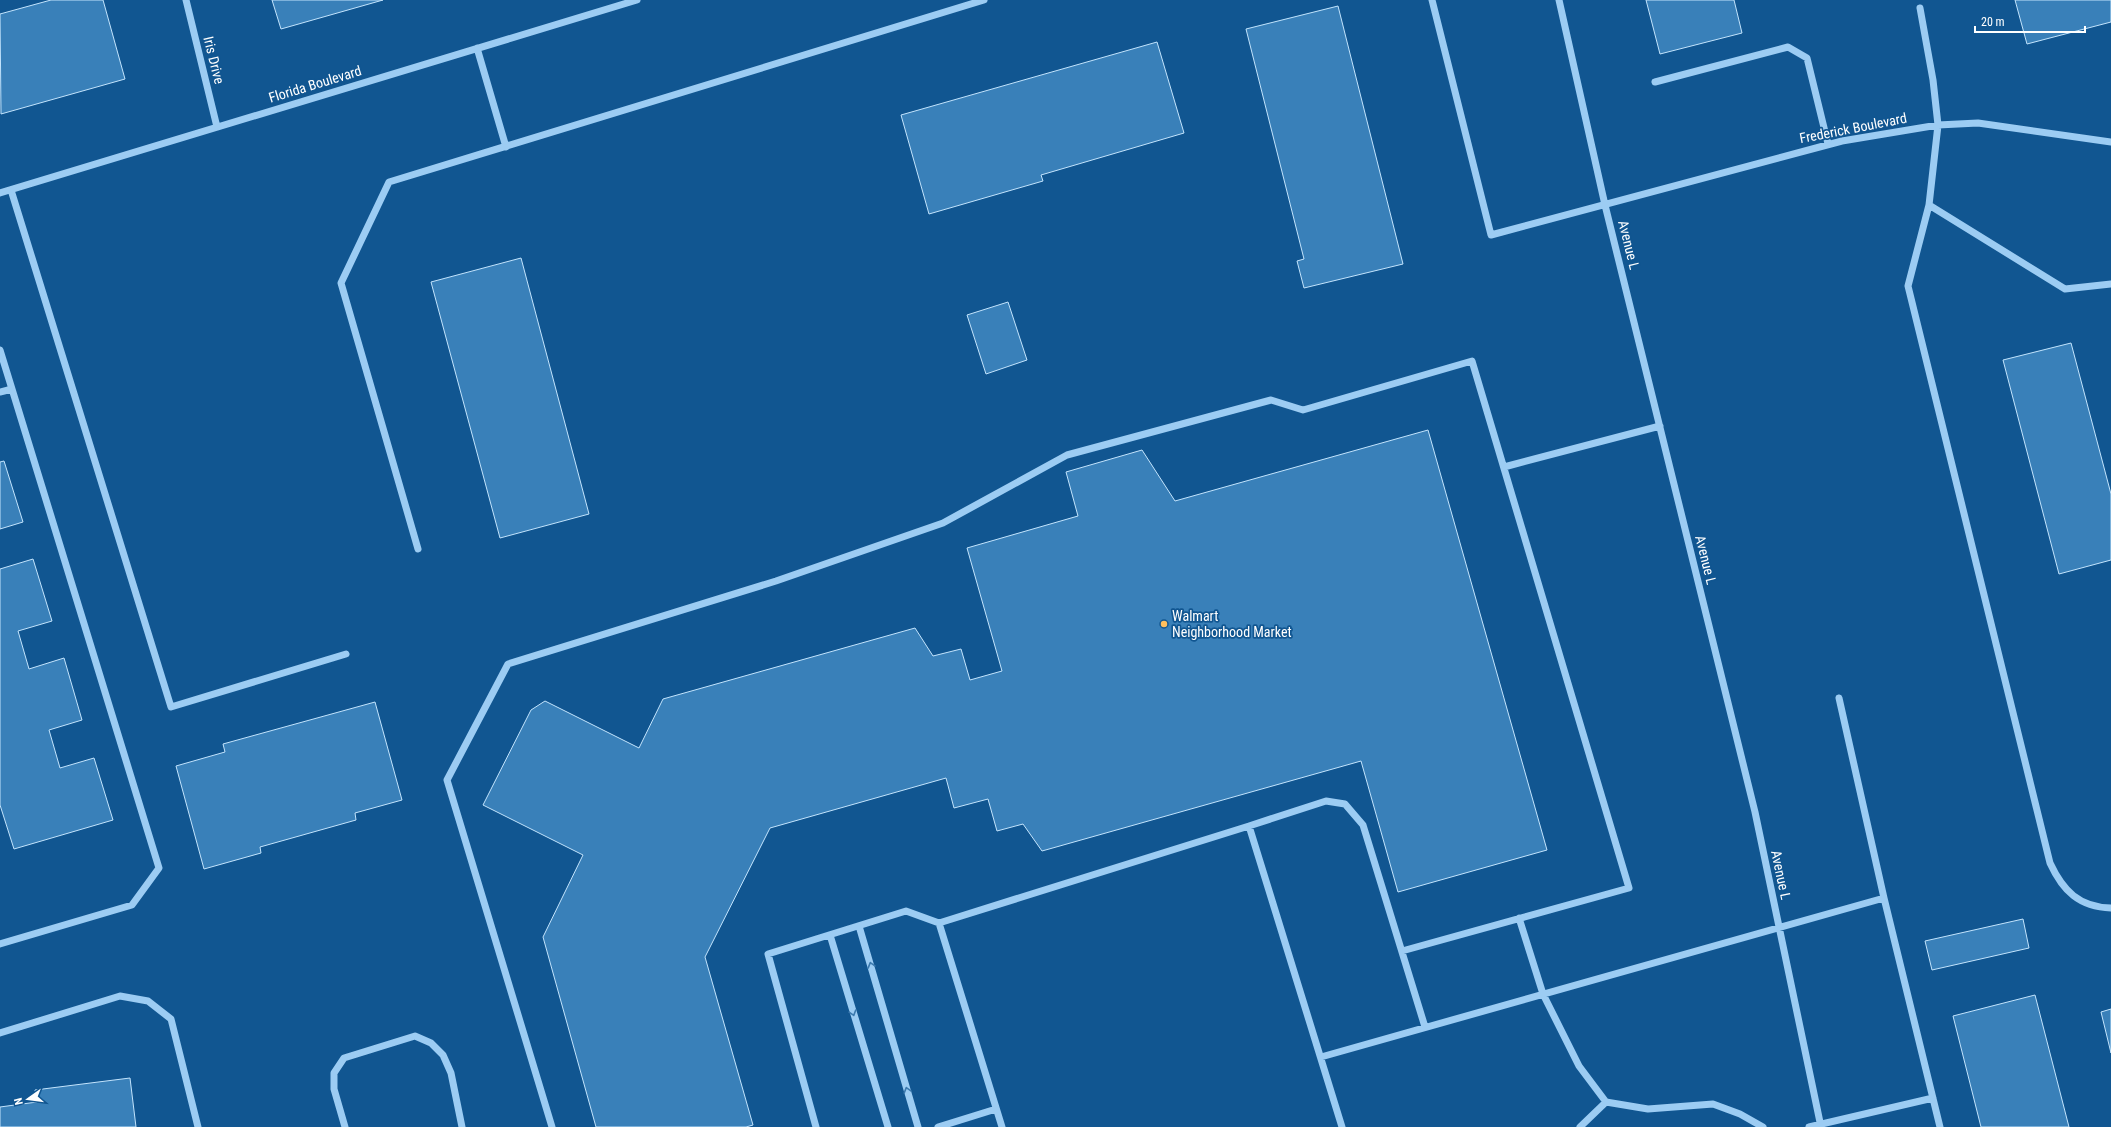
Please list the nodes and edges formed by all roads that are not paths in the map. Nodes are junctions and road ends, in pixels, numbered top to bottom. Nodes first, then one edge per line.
1 (186, 0) edge
2 (637, 0) edge
3 (984, 0) edge
4 (1432, 0) edge
5 (1559, 0) edge
6 (1920, 8) dead end
7 (477, 48) junction
8 (1656, 82) dead end
9 (1938, 125) junction
10 (217, 127) junction
11 (2111, 142) edge
12 (1828, 144) junction
13 (506, 146) junction
14 (11, 190) junction
15 (0, 193) edge
16 (1605, 205) junction
17 (1929, 205) junction
18 (2111, 284) edge
19 (0, 350) edge
20 (12, 389) junction
21 (0, 392) edge
22 (1660, 426) junction
23 (1504, 467) junction
24 (418, 550) dead end
25 (346, 654) dead end
26 (1839, 698) dead end
27 (1249, 826) junction
28 (1884, 898) junction
29 (2111, 908) edge
30 (1519, 918) junction
31 (939, 923) junction
32 (859, 926) junction
33 (1779, 926) junction
34 (830, 935) junction
35 (0, 944) edge
36 (1402, 951) junction
37 (1543, 994) junction
38 (1425, 1027) junction
39 (0, 1033) edge
40 (1321, 1057) junction
41 (1933, 1098) junction
42 (1606, 1102) junction
43 (996, 1109) junction
44 (1820, 1126) edge
45 (198, 1127) edge
46 (345, 1127) edge
47 (462, 1127) edge
48 (552, 1127) edge
49 (816, 1127) edge
50 (888, 1127) edge
51 (918, 1127) edge
52 (938, 1127) edge
53 (1002, 1127) edge
54 (1342, 1127) edge
55 (1580, 1127) edge
56 (1763, 1127) edge
57 (1809, 1127) edge
58 (1940, 1127) edge

1 - 10 street, Iris Drive
2 - 7 street, Florida Boulevard
3 - 13 street
4 - 16 street, Frederick Boulevard
5 - 16 street, Avenue L
6 - 9 street
7 - 10 street, Florida Boulevard
7 - 13 street
8 - 12 street
9 - 11 street, Frederick Boulevard
9 - 12 street, Frederick Boulevard
9 - 17 street
10 - 14 street, Florida Boulevard
12 - 16 street, Frederick Boulevard
13 - 24 street
14 - 15 street, Florida Boulevard
14 - 25 street
16 - 22 street, Avenue L
17 - 18 street
17 - 29 street
19 - 20 street
20 - 21 street
20 - 35 street
22 - 23 street
22 - 33 street, Avenue L
23 - 30 street
23 - 48 street
26 - 28 street
27 - 31 street
27 - 36 street
27 - 40 street
28 - 33 street
28 - 41 street
30 - 36 street
30 - 37 street
31 - 32 street
31 - 43 street
32 - 34 street
51 -> 32 street
33 - 37 street
33 - 44 street, Avenue L
34 - 49 street
34 -> 50 street
36 - 38 street
37 - 38 street
37 - 42 street
38 - 40 street
39 - 45 street
40 - 54 street
41 - 44 street
41 - 58 street
42 - 55 street
42 - 56 street
43 - 52 street
43 - 53 street
44 - 57 street
46 - 47 street

